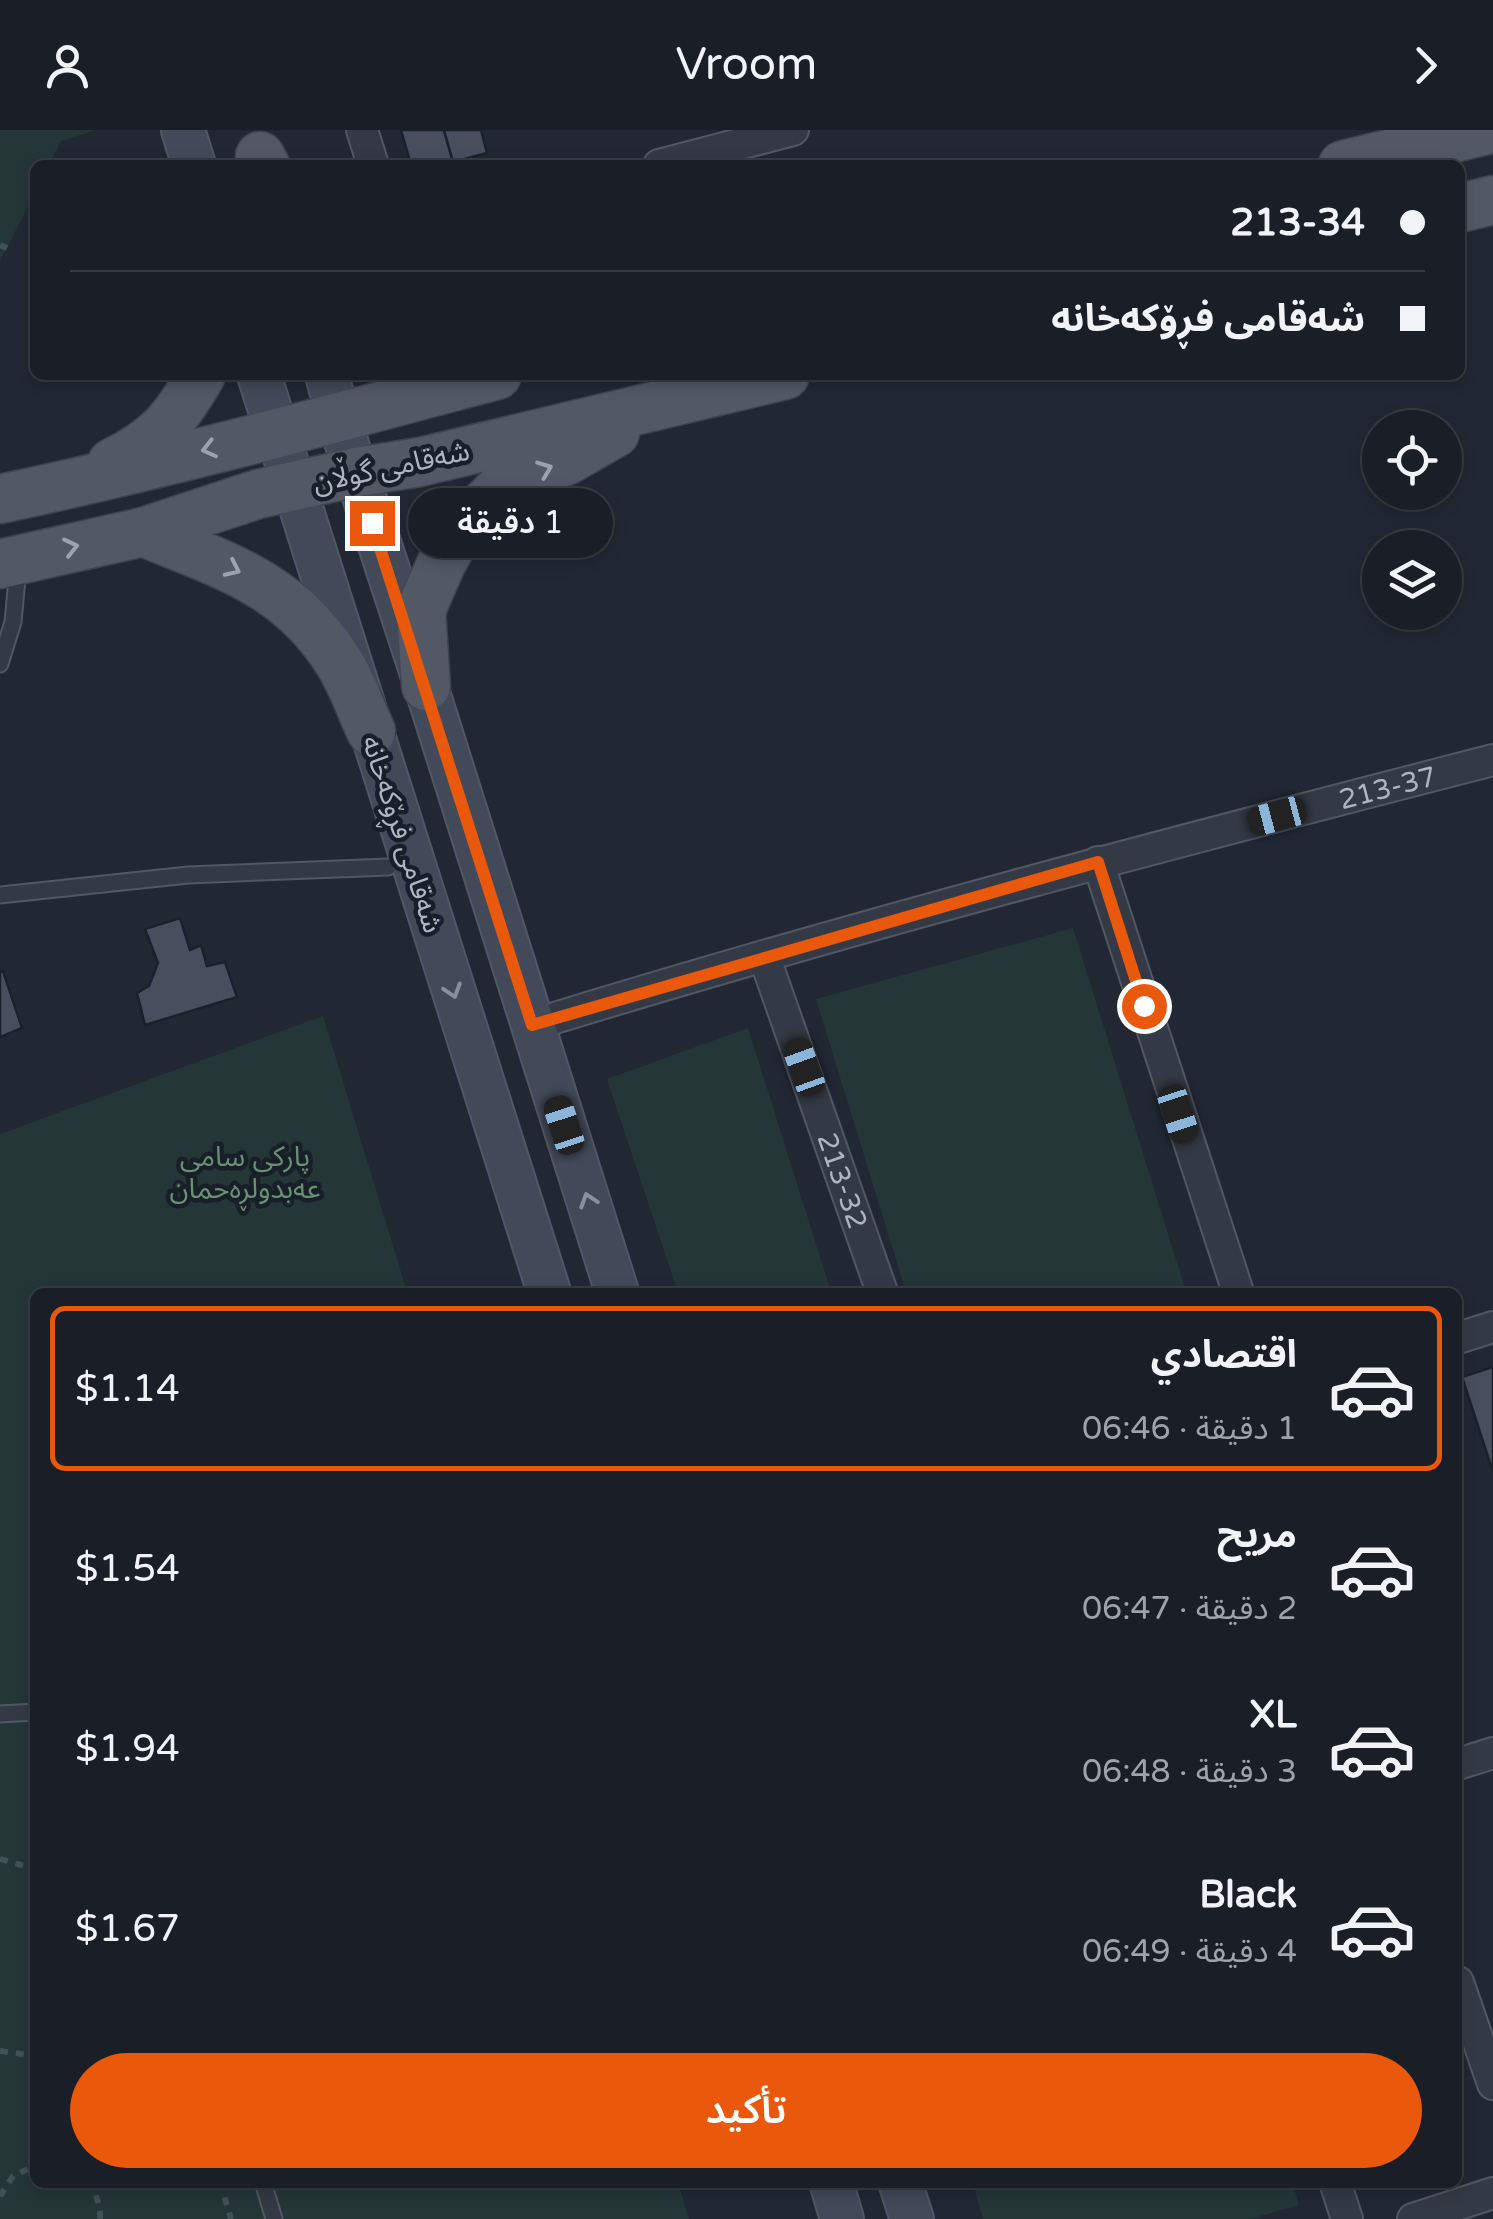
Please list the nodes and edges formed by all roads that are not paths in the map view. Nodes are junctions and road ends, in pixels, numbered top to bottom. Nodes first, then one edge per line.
1 (183, 130) edge
2 (362, 130) edge
3 (792, 130) edge
4 (1487, 130) edge
5 (192, 160) edge
6 (371, 160) edge
7 (678, 160) edge
8 (1364, 160) edge
9 (1493, 200) edge
10 (1465, 207) edge
11 (198, 380) edge
12 (261, 380) edge
13 (457, 380) edge
14 (764, 380) edge
15 (333, 396) edge
16 (666, 404) junction
17 (277, 433) junction
18 (357, 472) junction
19 (68, 485) junction
20 (292, 486) junction
21 (0, 500) edge
22 (143, 532) junction
23 (9, 562) edge
24 (0, 664) edge
25 (426, 686) junction
26 (370, 731) junction
27 (1493, 760) edge
28 (1098, 862) junction
29 (388, 867) dead end
30 (0, 895) edge
31 (764, 956) junction
32 (532, 1025) junction
33 (547, 1288) edge
34 (616, 1288) edge
35 (881, 1288) edge
36 (1237, 1288) edge
37 (1493, 1328) edge
38 (1462, 1337) edge
39 (30, 1712) edge
40 (0, 1714) edge
41 (1493, 1753) edge
42 (1462, 1763) edge
43 (1462, 1994) edge
44 (1493, 2084) edge
45 (264, 2188) edge
46 (833, 2188) edge
47 (902, 2188) edge
48 (1337, 2188) edge
49 (1493, 2193) edge
50 (274, 2219) edge
51 (842, 2219) edge
52 (912, 2219) edge
53 (1347, 2219) edge
54 (1414, 2219) edge

1 - 5 main road
2 - 6 street
3 - 7 street
4 - 8 main road
9 - 10 main road
11 - 19 main road
12 - 17 main road, شەقامی فڕۆکەخانە
13 - 15 main road, شەقامی گوڵان
14 - 16 main road, شەقامی گوڵان
15 - 17 main road, شەقامی گوڵان
15 - 18 main road
16 - 18 main road, شەقامی گوڵان
25 -> 16 main road
17 -> 19 main road, شەقامی گوڵان
17 - 20 main road, شەقامی فڕۆکەخانە
18 - 20 main road, شەقامی گوڵان
18 - 25 main road
19 - 21 main road, شەقامی گوڵان
20 - 22 main road, شەقامی گوڵان
20 - 26 main road, شەقامی فڕۆکەخانە
23 -> 22 main road, شەقامی گوڵان
22 -> 26 main road
23 - 24 lane
25 - 32 main road
26 -> 33 main road, شەقامی فڕۆکەخانە
27 - 28 street, 213-37
28 - 31 street, 213-37
28 - 36 street
29 - 30 lane
31 - 32 street, 213-37
31 - 35 street, 213-32
34 -> 32 main road
37 - 38 street
39 - 40 lane
41 - 42 street
43 - 44 street
45 - 50 lane
46 - 51 main road
47 - 52 main road
48 - 53 street
49 - 54 street

